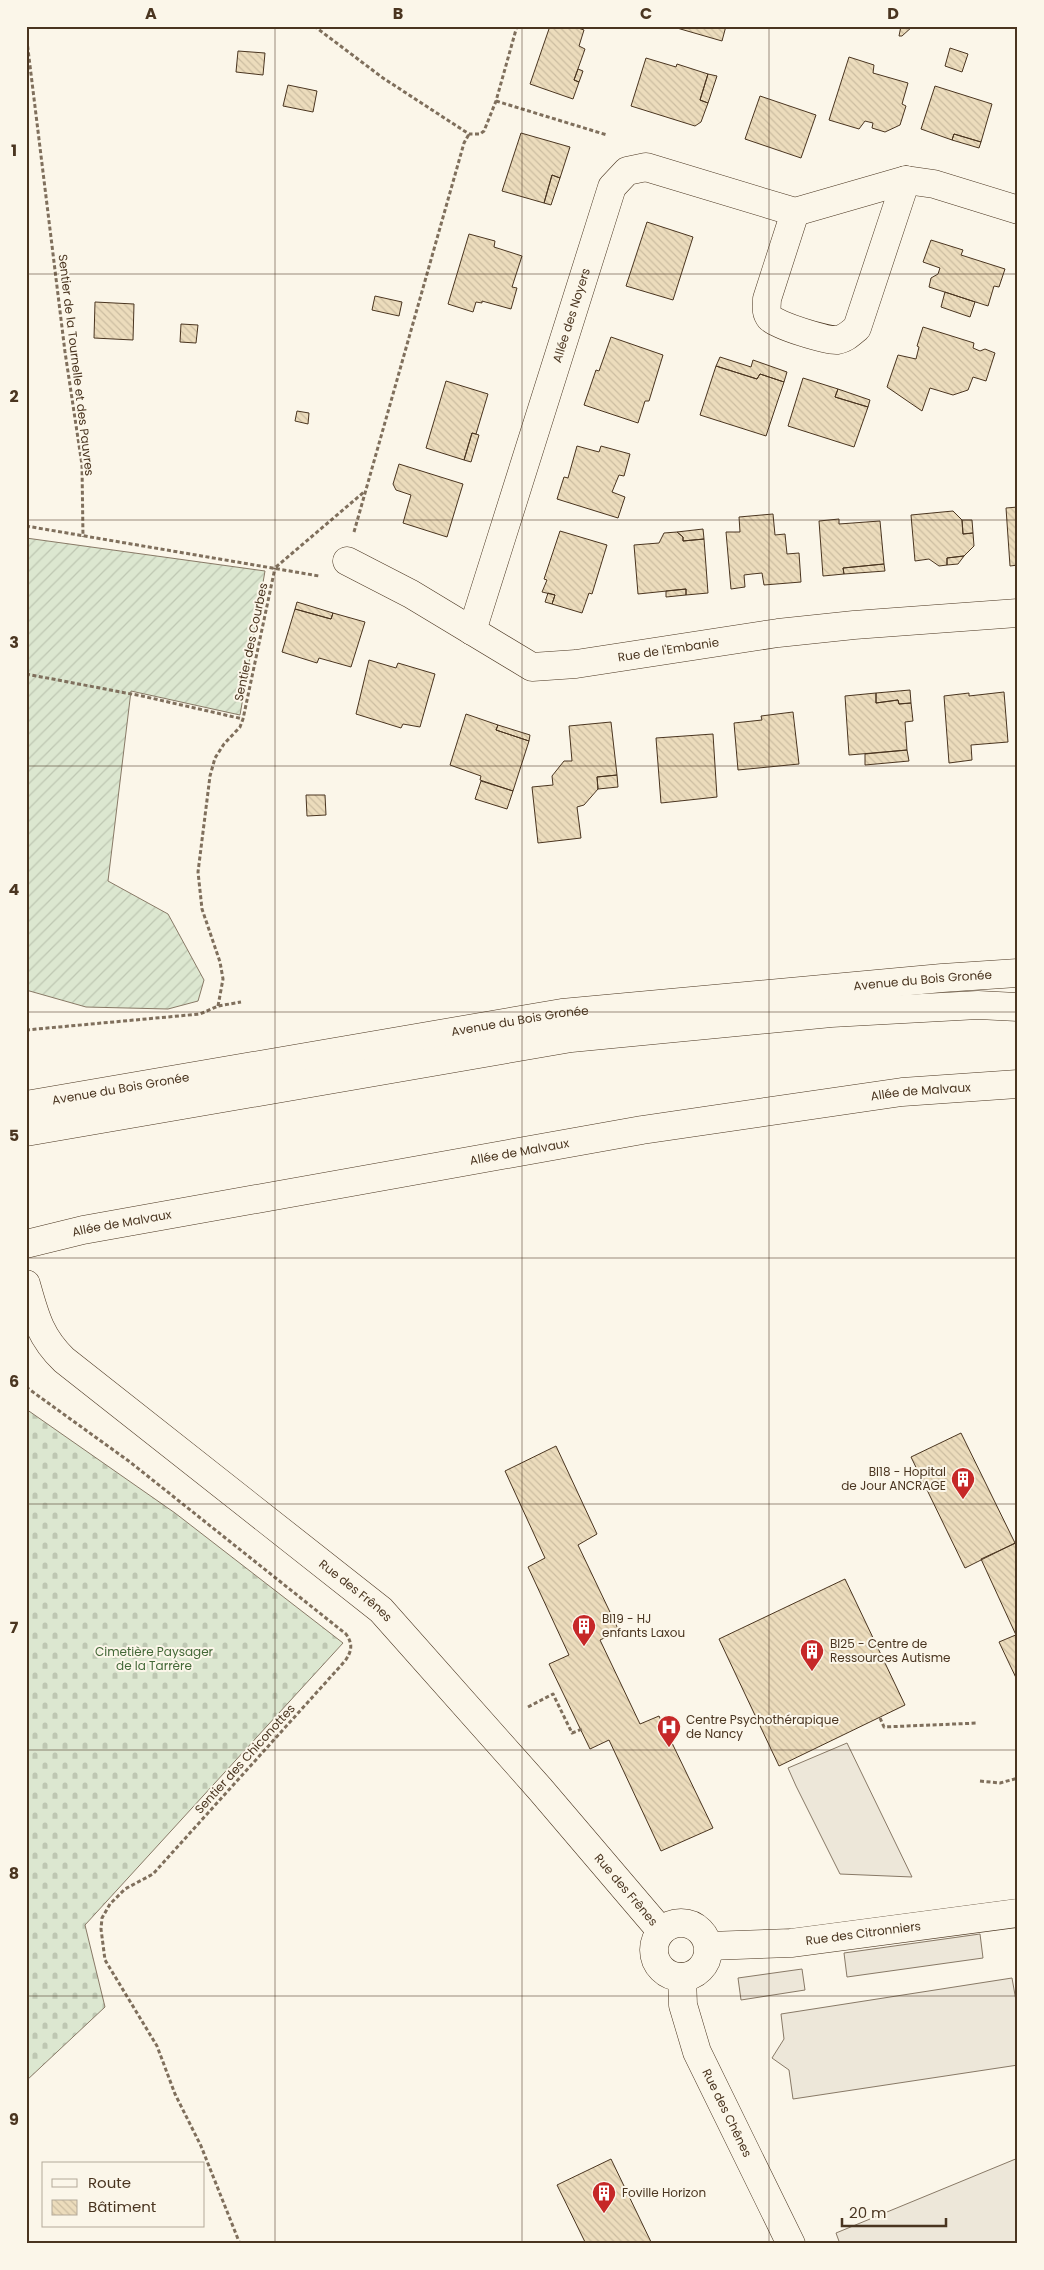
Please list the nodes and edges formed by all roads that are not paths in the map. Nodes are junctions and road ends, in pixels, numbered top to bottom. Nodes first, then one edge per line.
1 (906, 180) junction
2 (1018, 210) edge
3 (796, 212) junction
4 (347, 560) road end
5 (1018, 613) edge
6 (472, 631) junction
7 (1018, 973) edge
8 (1018, 1007) edge
9 (1018, 1084) edge
10 (26, 1105) edge
11 (26, 1132) edge
12 (26, 1244) edge
13 (26, 1284) edge
14 (1018, 1913) edge
15 (661, 1931) junction
16 (709, 1946) junction
17 (682, 1977) junction
18 (791, 2244) edge

1 - 2 street
1 - 3 street
1 - 3 street
3 - 6 street, Allée des Noyers
4 - 6 street, Rue de l'Embanie
5 - 6 street, Rue de l'Embanie
7 - 10 street, Avenue du Bois Gronée
8 - 11 street, Avenue du Bois Gronée
9 - 12 street, Allée de Malvaux
13 - 15 street, Rue des Frênes
14 - 16 street, Rue des Citronniers
15 - 16 street
15 - 17 street
16 - 17 street
17 - 18 street, Rue des Chênes

